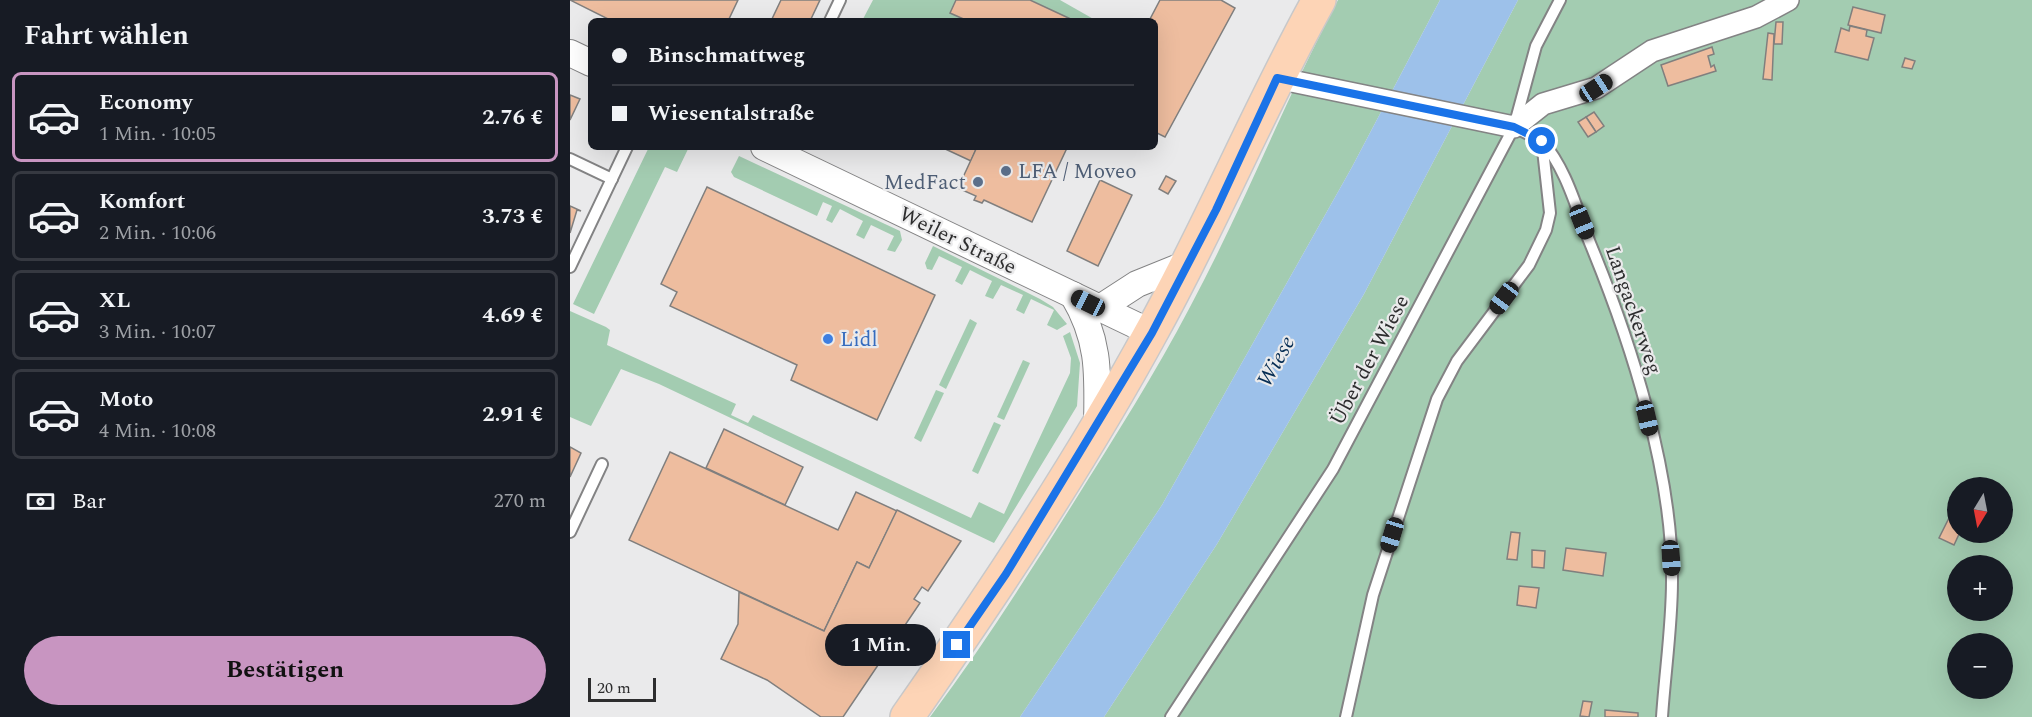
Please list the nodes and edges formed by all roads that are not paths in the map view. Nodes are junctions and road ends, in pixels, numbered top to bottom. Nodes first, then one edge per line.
1 (840, 0) edge
2 (1319, 0) edge
3 (1560, 0) edge
4 (1788, 0) edge
5 (831, 18) edge
6 (570, 53) edge
7 (588, 62) edge
8 (1277, 78) junction
9 (1506, 125) junction
10 (1542, 141) junction
11 (626, 150) edge
12 (772, 150) edge
13 (570, 159) edge
14 (612, 179) junction
15 (1189, 263) junction
16 (570, 267) edge
17 (1073, 295) junction
18 (1100, 308) junction
19 (1152, 333) junction
20 (1097, 425) junction
21 (602, 464) dead end
22 (570, 532) edge
23 (907, 717) edge
24 (1171, 717) edge
25 (1346, 717) edge
26 (1662, 717) edge

1 - 5 lane
2 - 8 main road
3 - 9 lane, Über der Wiese
4 - 9 street
6 - 7 street
8 - 9 street
8 - 15 main road
9 - 10 lane
9 - 24 lane, Über der Wiese
10 - 25 lane
10 - 26 lane, Langackerweg
11 - 14 lane
12 - 17 street, Weiler Straße
13 - 14 lane
14 - 16 lane
15 - 18 street
15 - 19 main road
17 - 18 street, Weiler Straße
17 - 20 street
18 - 19 street, Weiler Straße
19 - 20 main road
20 - 23 main road
21 - 22 lane

